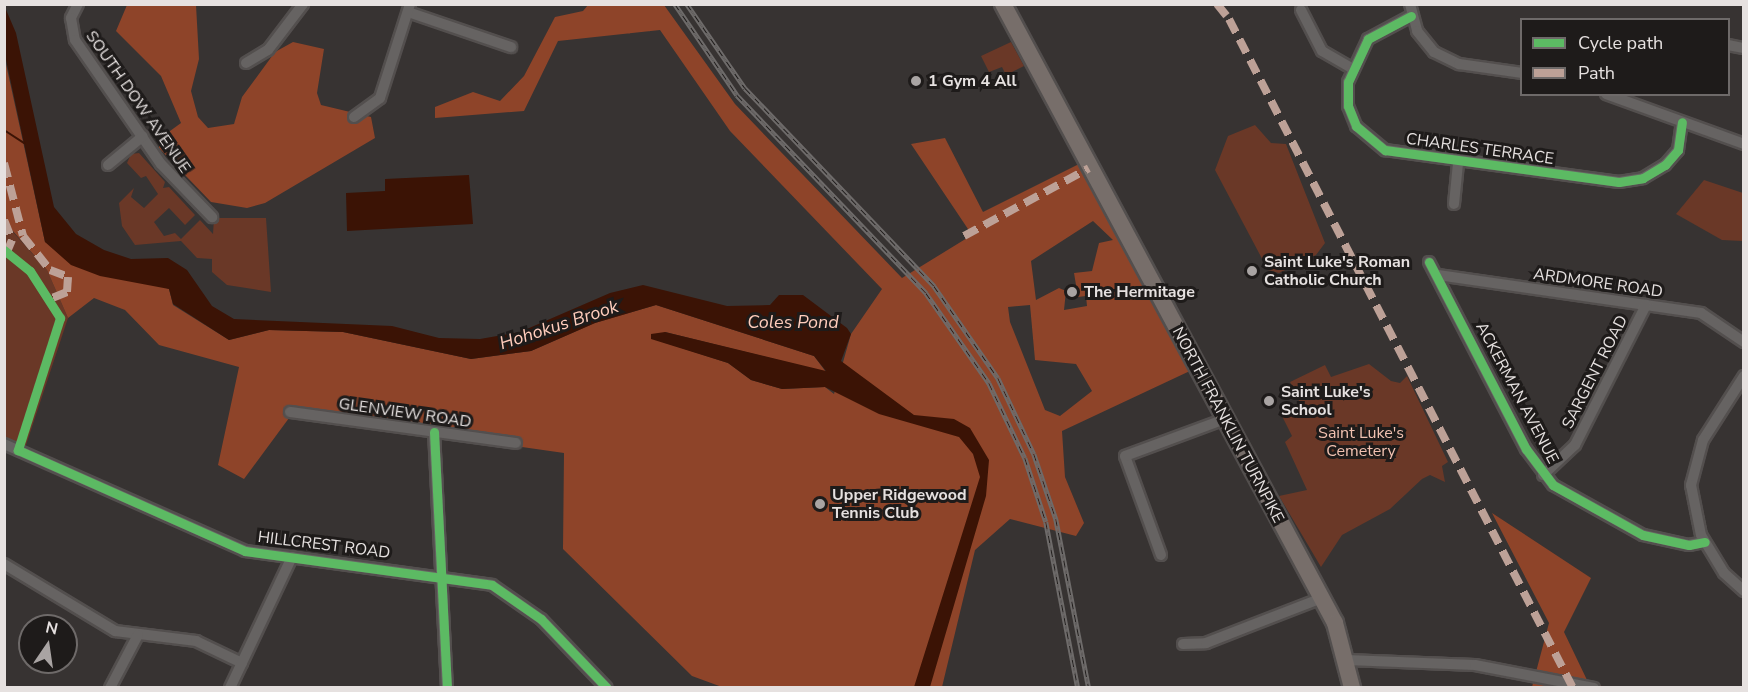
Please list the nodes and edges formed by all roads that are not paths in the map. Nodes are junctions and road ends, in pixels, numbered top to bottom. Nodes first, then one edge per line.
1 (78, 4) edge
2 (303, 4) edge
3 (1003, 4) edge
4 (409, 8) edge
5 (1301, 10) dead end
6 (1411, 10) edge
7 (511, 47) dead end
8 (246, 63) dead end
9 (1352, 68) junction
10 (1520, 73) edge
11 (1610, 96) edge
12 (354, 117) dead end
13 (1682, 122) junction
14 (143, 136) junction
15 (1743, 144) edge
16 (1458, 163) junction
17 (108, 165) dead end
18 (1454, 204) dead end
19 (212, 217) dead end
20 (1429, 262) dead end
21 (1438, 275) junction
22 (1646, 305) junction
23 (1743, 342) edge
24 (1743, 376) edge
25 (290, 412) dead end
26 (1225, 419) junction
27 (434, 432) junction
28 (516, 443) dead end
29 (4, 444) edge
30 (1543, 475) junction
31 (1706, 542) junction
32 (1161, 555) dead end
33 (292, 557) junction
34 (4, 564) edge
35 (441, 575) junction
36 (1743, 591) edge
37 (1322, 598) junction
38 (138, 635) junction
39 (1183, 644) dead end
40 (1347, 660) junction
41 (242, 663) junction
42 (110, 687) edge
43 (230, 687) edge
44 (447, 687) edge
45 (607, 687) edge
46 (1352, 687) edge
47 (1594, 687) edge

1 - 14 street, SOUTH DOW AVENUE
2 - 8 street
3 - 26 main road, NORTH FRANKLIN TURNPIKE
4 - 7 street
4 - 12 street
5 - 9 street
6 - 9 street, CHARLES TERRACE
6 - 10 street
9 - 16 street, CHARLES TERRACE
11 - 13 street
13 - 15 street
13 - 16 street, CHARLES TERRACE
14 - 17 street
14 - 19 street, SOUTH DOW AVENUE
16 - 18 street
20 - 21 street, ACKERMAN AVENUE
21 - 22 street, ARDMORE ROAD
21 - 30 street, ACKERMAN AVENUE
22 - 23 street, ARDMORE ROAD
22 - 30 street, SARGENT ROAD
24 - 31 street
25 - 27 street, GLENVIEW ROAD
26 - 32 street
26 - 37 main road, NORTH FRANKLIN TURNPIKE
27 - 28 street, GLENVIEW ROAD
27 - 35 street
29 - 33 street, HILLCREST ROAD
30 - 31 street, ACKERMAN AVENUE
31 - 36 street
33 - 35 street, HILLCREST ROAD
33 - 41 street
34 - 38 street
35 - 44 street
35 - 45 street, HILLCREST ROAD
37 - 39 street
37 - 40 main road, NORTH FRANKLIN TURNPIKE
38 - 41 street
38 - 42 street
40 - 46 main road, NORTH FRANKLIN TURNPIKE
40 - 47 street
41 - 43 street

